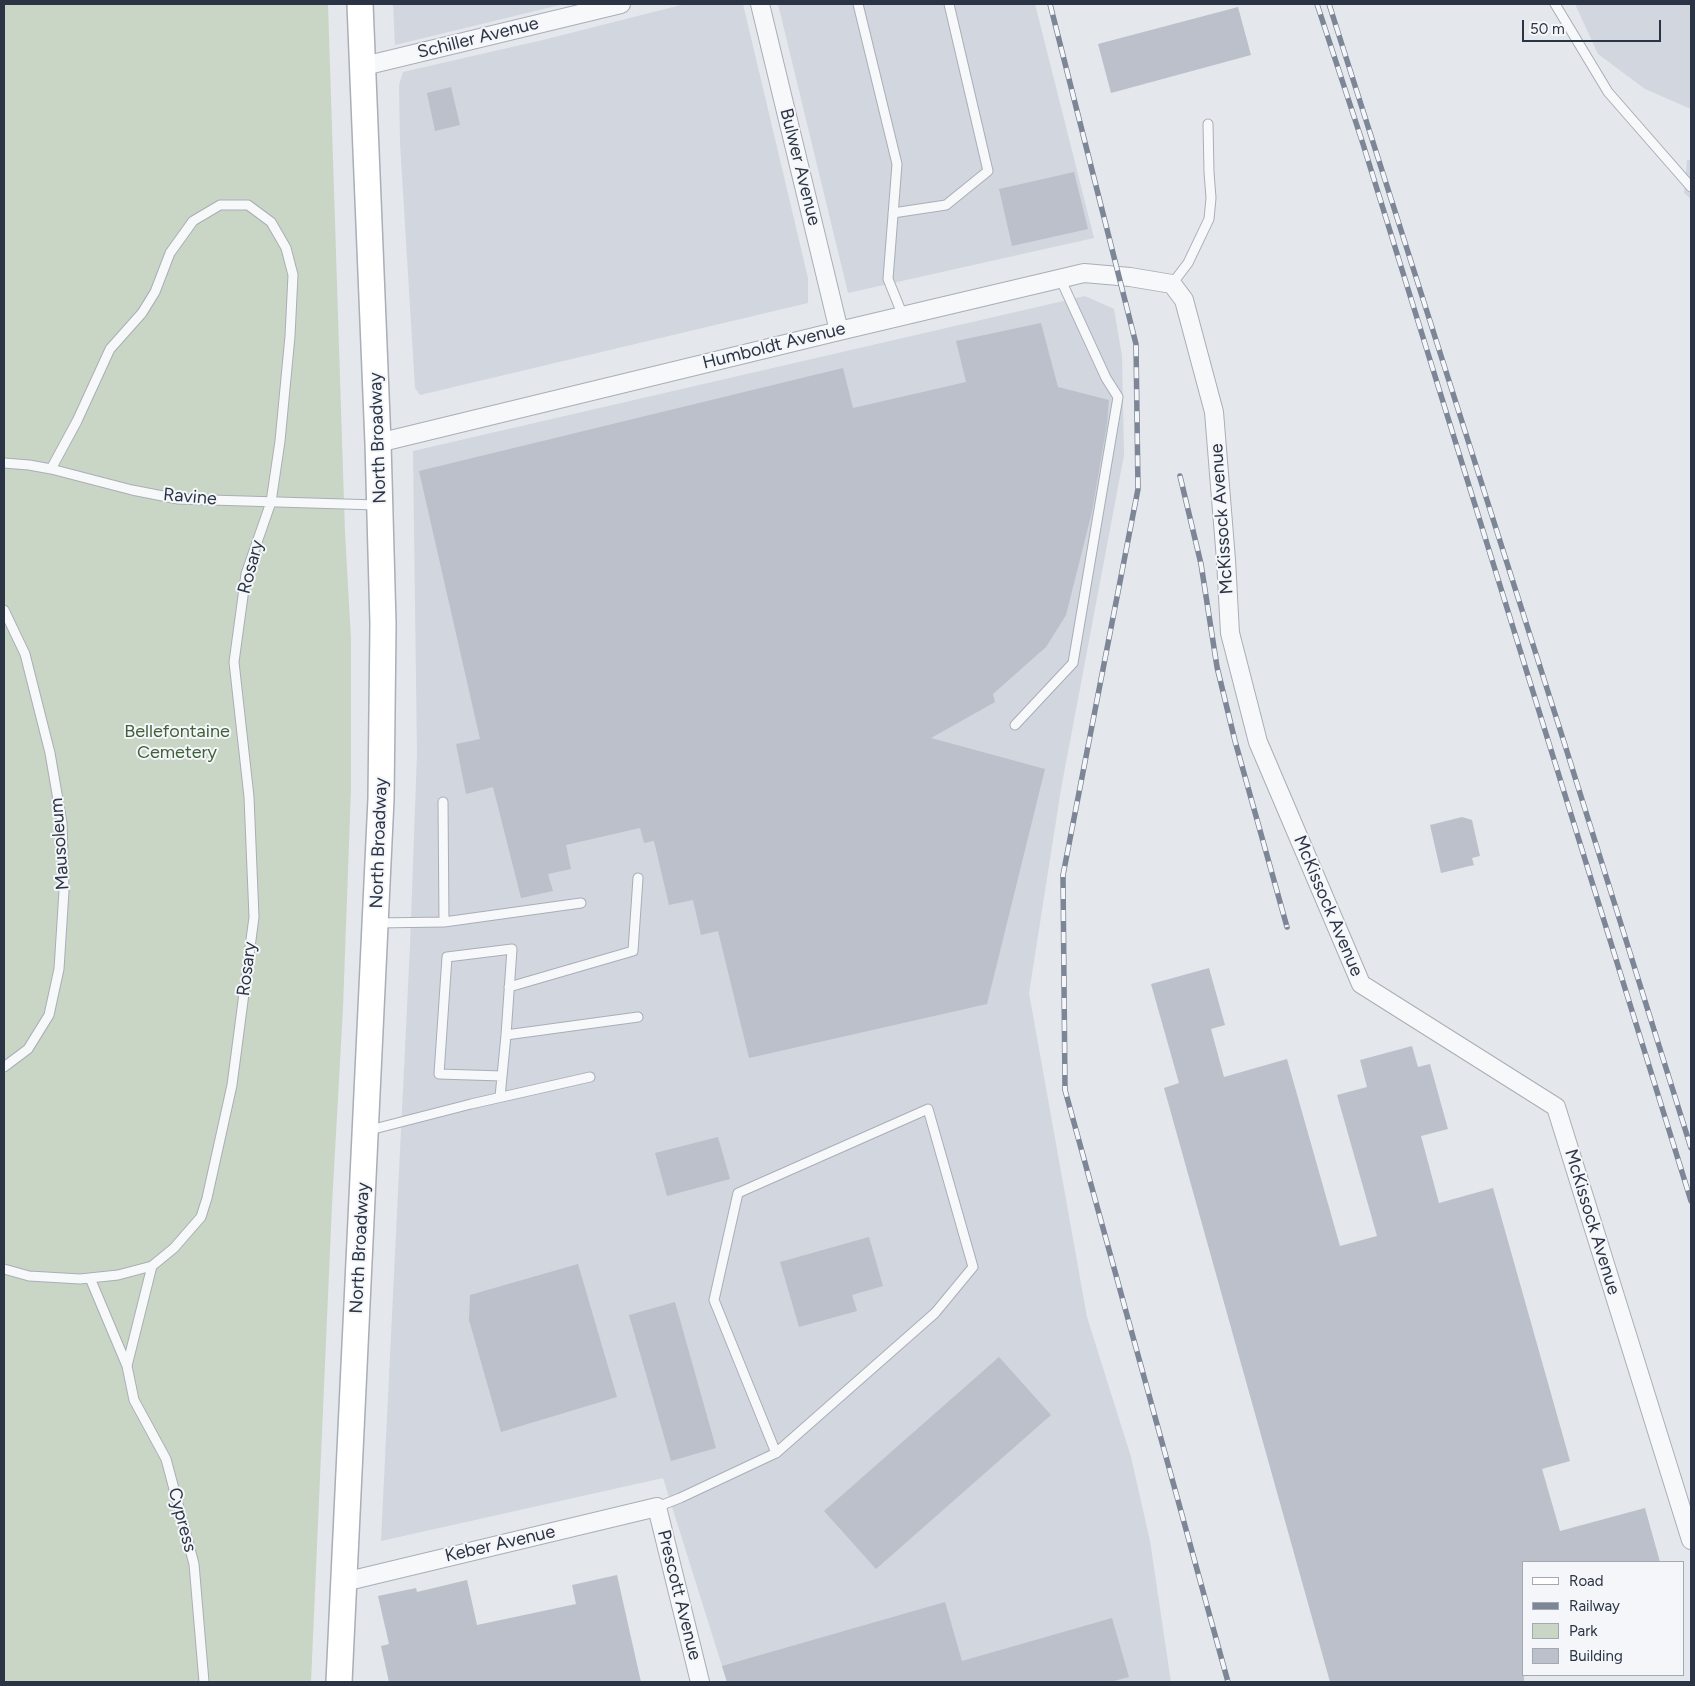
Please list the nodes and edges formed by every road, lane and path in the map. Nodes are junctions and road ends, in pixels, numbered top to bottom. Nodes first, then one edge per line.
1 (360, 4) edge
2 (621, 4) edge
3 (760, 4) edge
4 (858, 4) edge
5 (948, 4) edge
6 (1555, 4) edge
7 (364, 66) junction
8 (1208, 124) dead end
9 (1691, 187) edge
10 (893, 213) junction
11 (1060, 278) junction
12 (1172, 284) junction
13 (903, 316) junction
14 (839, 331) junction
15 (378, 443) junction
16 (4, 463) edge
17 (51, 469) junction
18 (271, 502) junction
19 (380, 506) junction
20 (4, 610) edge
21 (1015, 725) dead end
22 (443, 802) dead end
23 (638, 878) dead end
24 (581, 903) dead end
25 (444, 922) junction
26 (376, 923) junction
27 (509, 987) junction
28 (638, 1017) dead end
29 (506, 1035) junction
30 (4, 1067) edge
31 (502, 1076) junction
32 (590, 1076) dead end
33 (500, 1097) junction
34 (366, 1132) junction
35 (152, 1266) junction
36 (4, 1269) edge
37 (90, 1278) junction
38 (127, 1366) junction
39 (776, 1453) junction
40 (657, 1507) junction
41 (1691, 1540) edge
42 (344, 1582) junction
43 (204, 1682) edge
44 (339, 1682) edge
45 (700, 1682) edge

1 - 7 main road, North Broadway
2 - 7 street, Schiller Avenue
3 - 14 street, Bulwer Avenue
4 - 10 lane
5 - 10 lane
6 - 9 lane
7 - 15 main road, North Broadway
8 - 12 lane
10 - 13 lane
11 - 12 street, Humboldt Avenue
11 - 13 street, Humboldt Avenue
11 - 21 lane
12 - 41 street, McKissock Avenue
13 - 14 street, Humboldt Avenue
14 - 15 street, Humboldt Avenue
15 - 19 main road, North Broadway
16 - 17 lane, Ravine
17 - 18 lane, Ravine
17 - 18 lane, Rosary
18 - 19 lane, Ravine
18 - 35 lane, Rosary
19 - 26 main road, North Broadway
20 - 30 lane, Mausoleum
22 - 25 lane
23 - 27 lane
24 - 25 lane
25 - 26 lane
26 - 34 main road, North Broadway
27 - 29 lane
27 - 31 lane
28 - 29 lane
29 - 31 lane
31 - 33 lane
32 - 33 lane
33 - 34 lane
34 - 42 main road, North Broadway
35 - 37 lane, Rosary
35 - 38 lane, Cypress
36 - 37 lane, Rosary
37 - 38 lane, Cypress
38 - 43 lane, Cypress
39 - 39 lane
39 - 40 lane
40 - 42 street, Keber Avenue
40 - 45 street, Prescott Avenue
42 - 44 main road, North Broadway

